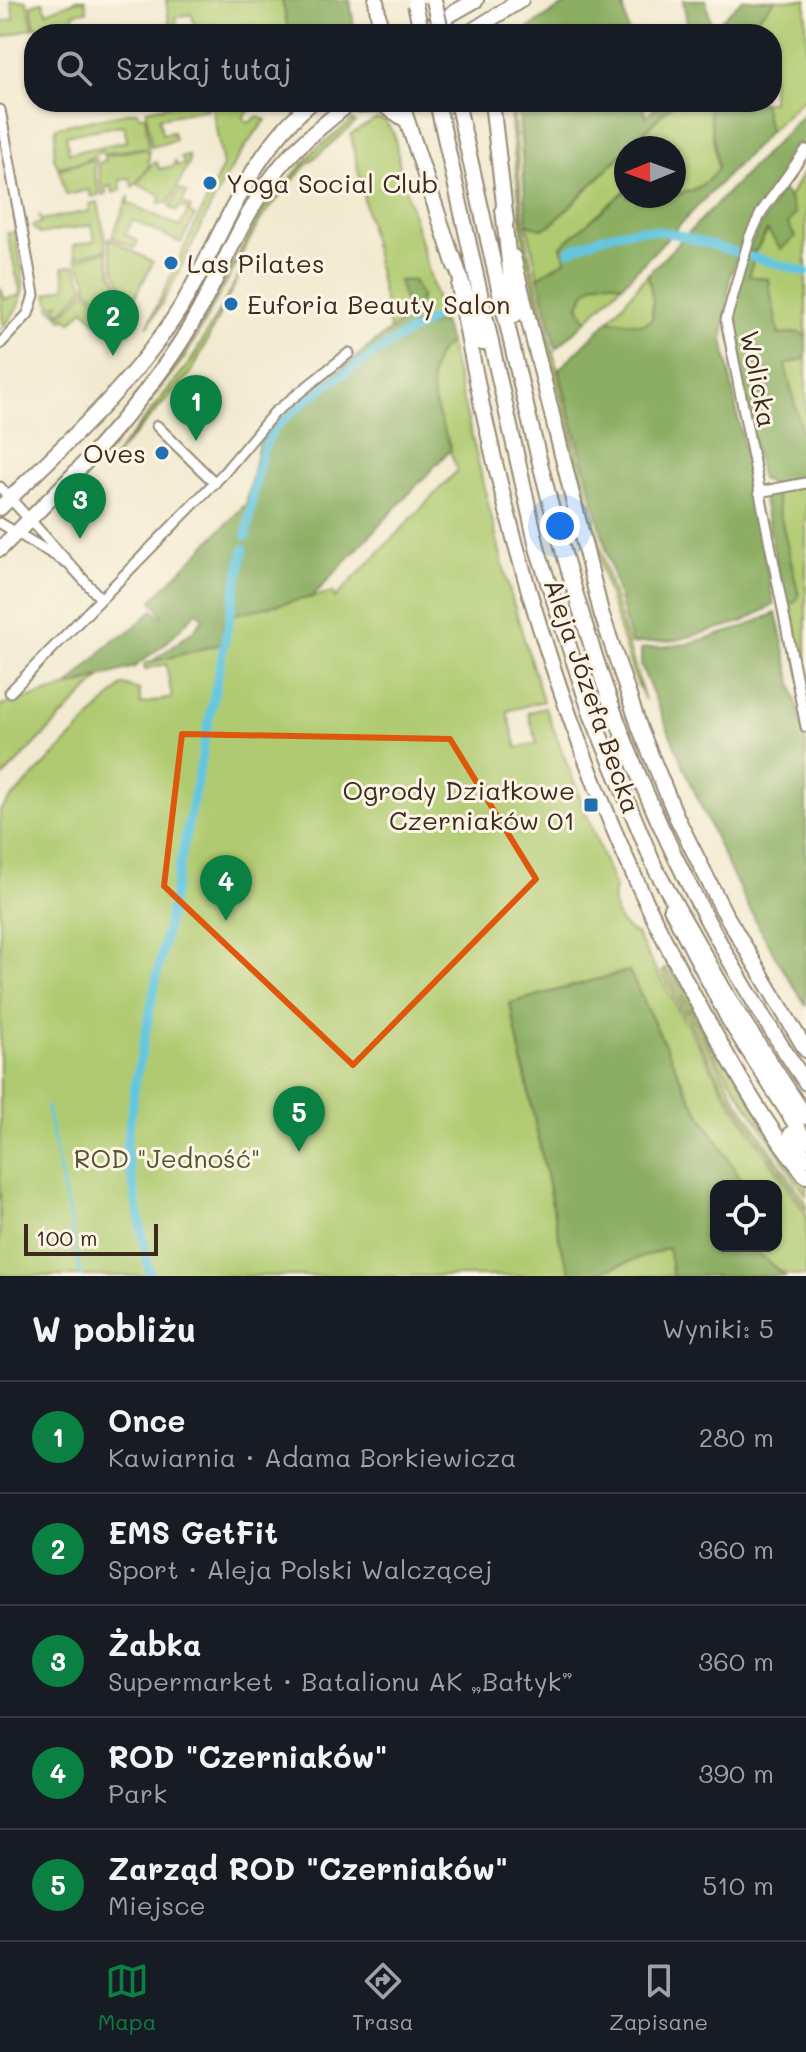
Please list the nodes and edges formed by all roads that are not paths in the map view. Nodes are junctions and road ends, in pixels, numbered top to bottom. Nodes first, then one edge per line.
1 (376, 0) edge
2 (434, 0) edge
3 (477, 0) edge
4 (521, 0) edge
5 (415, 2) edge
6 (380, 24) edge
7 (418, 24) edge
8 (436, 24) edge
9 (440, 24) edge
10 (483, 24) edge
11 (490, 24) edge
12 (0, 110) edge
13 (302, 112) edge
14 (339, 112) edge
15 (397, 112) edge
16 (404, 112) edge
17 (439, 112) edge
18 (459, 112) edge
19 (493, 112) edge
20 (408, 122) junction
21 (2, 133) edge
22 (806, 150) edge
23 (503, 209) junction
24 (453, 256) junction
25 (0, 344) edge
26 (349, 353) dead end
27 (521, 371) junction
28 (501, 394) junction
29 (157, 426) dead end
30 (215, 483) junction
31 (806, 483) edge
32 (759, 492) junction
33 (3, 498) edge
34 (31, 519) junction
35 (0, 523) edge
36 (15, 534) junction
37 (0, 549) edge
38 (66, 562) junction
39 (101, 599) junction
40 (10, 692) dead end
41 (806, 727) edge
42 (656, 870) junction
43 (806, 1050) edge
44 (758, 1069) junction
45 (806, 1083) edge
46 (806, 1117) edge
47 (806, 1141) edge
48 (806, 1159) edge
49 (806, 1176) edge

1 - 6 main road
2 - 9 main road, bridge
3 - 8 main road
3 - 10 main road
4 - 11 main road
5 - 7 main road, bridge
12 - 21 street
13 - 33 main road
14 - 34 main road
15 - 20 main road
16 - 20 main road, Aleja Józefa Becka
17 - 28 main road, Aleja Józefa Becka
18 - 27 main road, Aleja Józefa Becka
19 - 23 main road, Aleja Józefa Becka
20 - 24 main road, Aleja Józefa Becka
21 - 25 street
22 - 32 street, Wolicka
23 - 27 main road
23 - 43 main road, Aleja Józefa Becka
24 - 28 main road
24 - 49 main road, Aleja Józefa Becka
26 - 30 street
27 - 45 main road, Aleja Józefa Becka
28 - 42 main road, Aleja Józefa Becka
29 - 30 street
30 - 39 street
31 - 32 street
32 - 41 street, Wolicka
33 - 34 street
34 - 36 main road
34 - 38 street
35 - 36 street
36 - 37 main road
36 - 38 street
38 - 39 street
39 - 40 street
42 - 44 main road
42 - 46 main road, Aleja Józefa Becka
44 - 47 main road
44 - 48 main road

